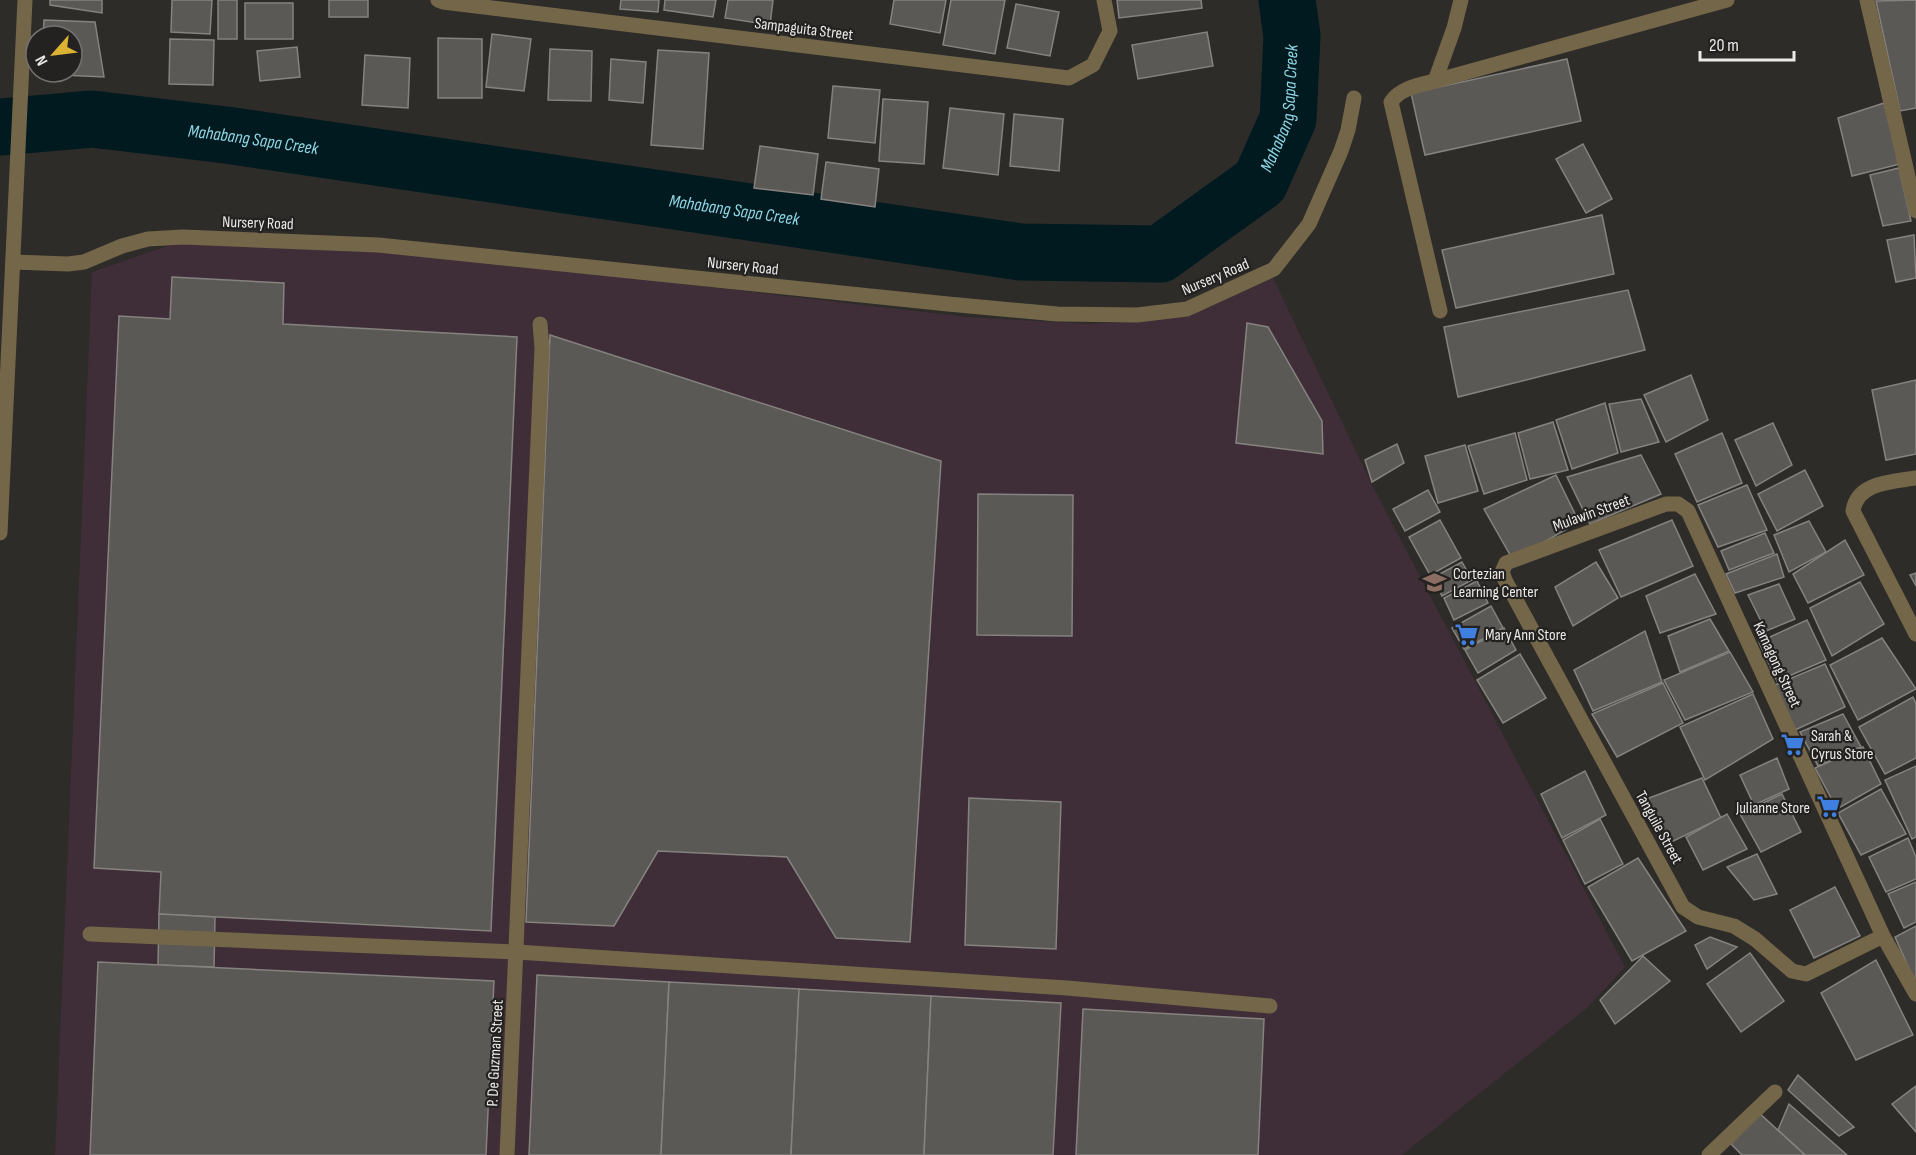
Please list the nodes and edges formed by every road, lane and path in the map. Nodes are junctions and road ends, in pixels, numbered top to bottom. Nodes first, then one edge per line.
1 (25, 0) edge
2 (438, 0) edge
3 (1104, 0) edge
4 (1461, 0) edge
5 (1726, 0) edge
6 (1867, 0) edge
7 (1435, 81) junction
8 (1354, 98) dead end
9 (1916, 211) edge
10 (14, 262) junction
11 (1440, 311) dead end
12 (540, 324) dead end
13 (2, 450) edge
14 (1916, 478) edge
15 (1688, 511) joint
16 (0, 533) edge
17 (1506, 563) joint
18 (1916, 634) edge
19 (90, 934) dead end
20 (1883, 936) junction
21 (517, 952) junction
22 (1916, 994) edge
23 (1270, 1006) dead end
24 (1775, 1092) dead end
25 (1712, 1154) edge
26 (507, 1155) edge

1 - 10 street
2 - 3 street, Sampaguita Street
4 - 7 street
5 - 7 street
6 - 9 street
7 - 11 street
8 - 10 street, Nursery Road
10 - 13 street
12 - 21 street, P. De Guzman Street
13 - 16 street
14 - 18 street
15 - 17 street, Mulawin Street
15 - 20 street, Kamagong Street
17 - 20 street, Tanguile Street
19 - 21 street
20 - 22 street, Kamagong Street
21 - 23 street
21 - 26 street, P. De Guzman Street
24 - 25 street

